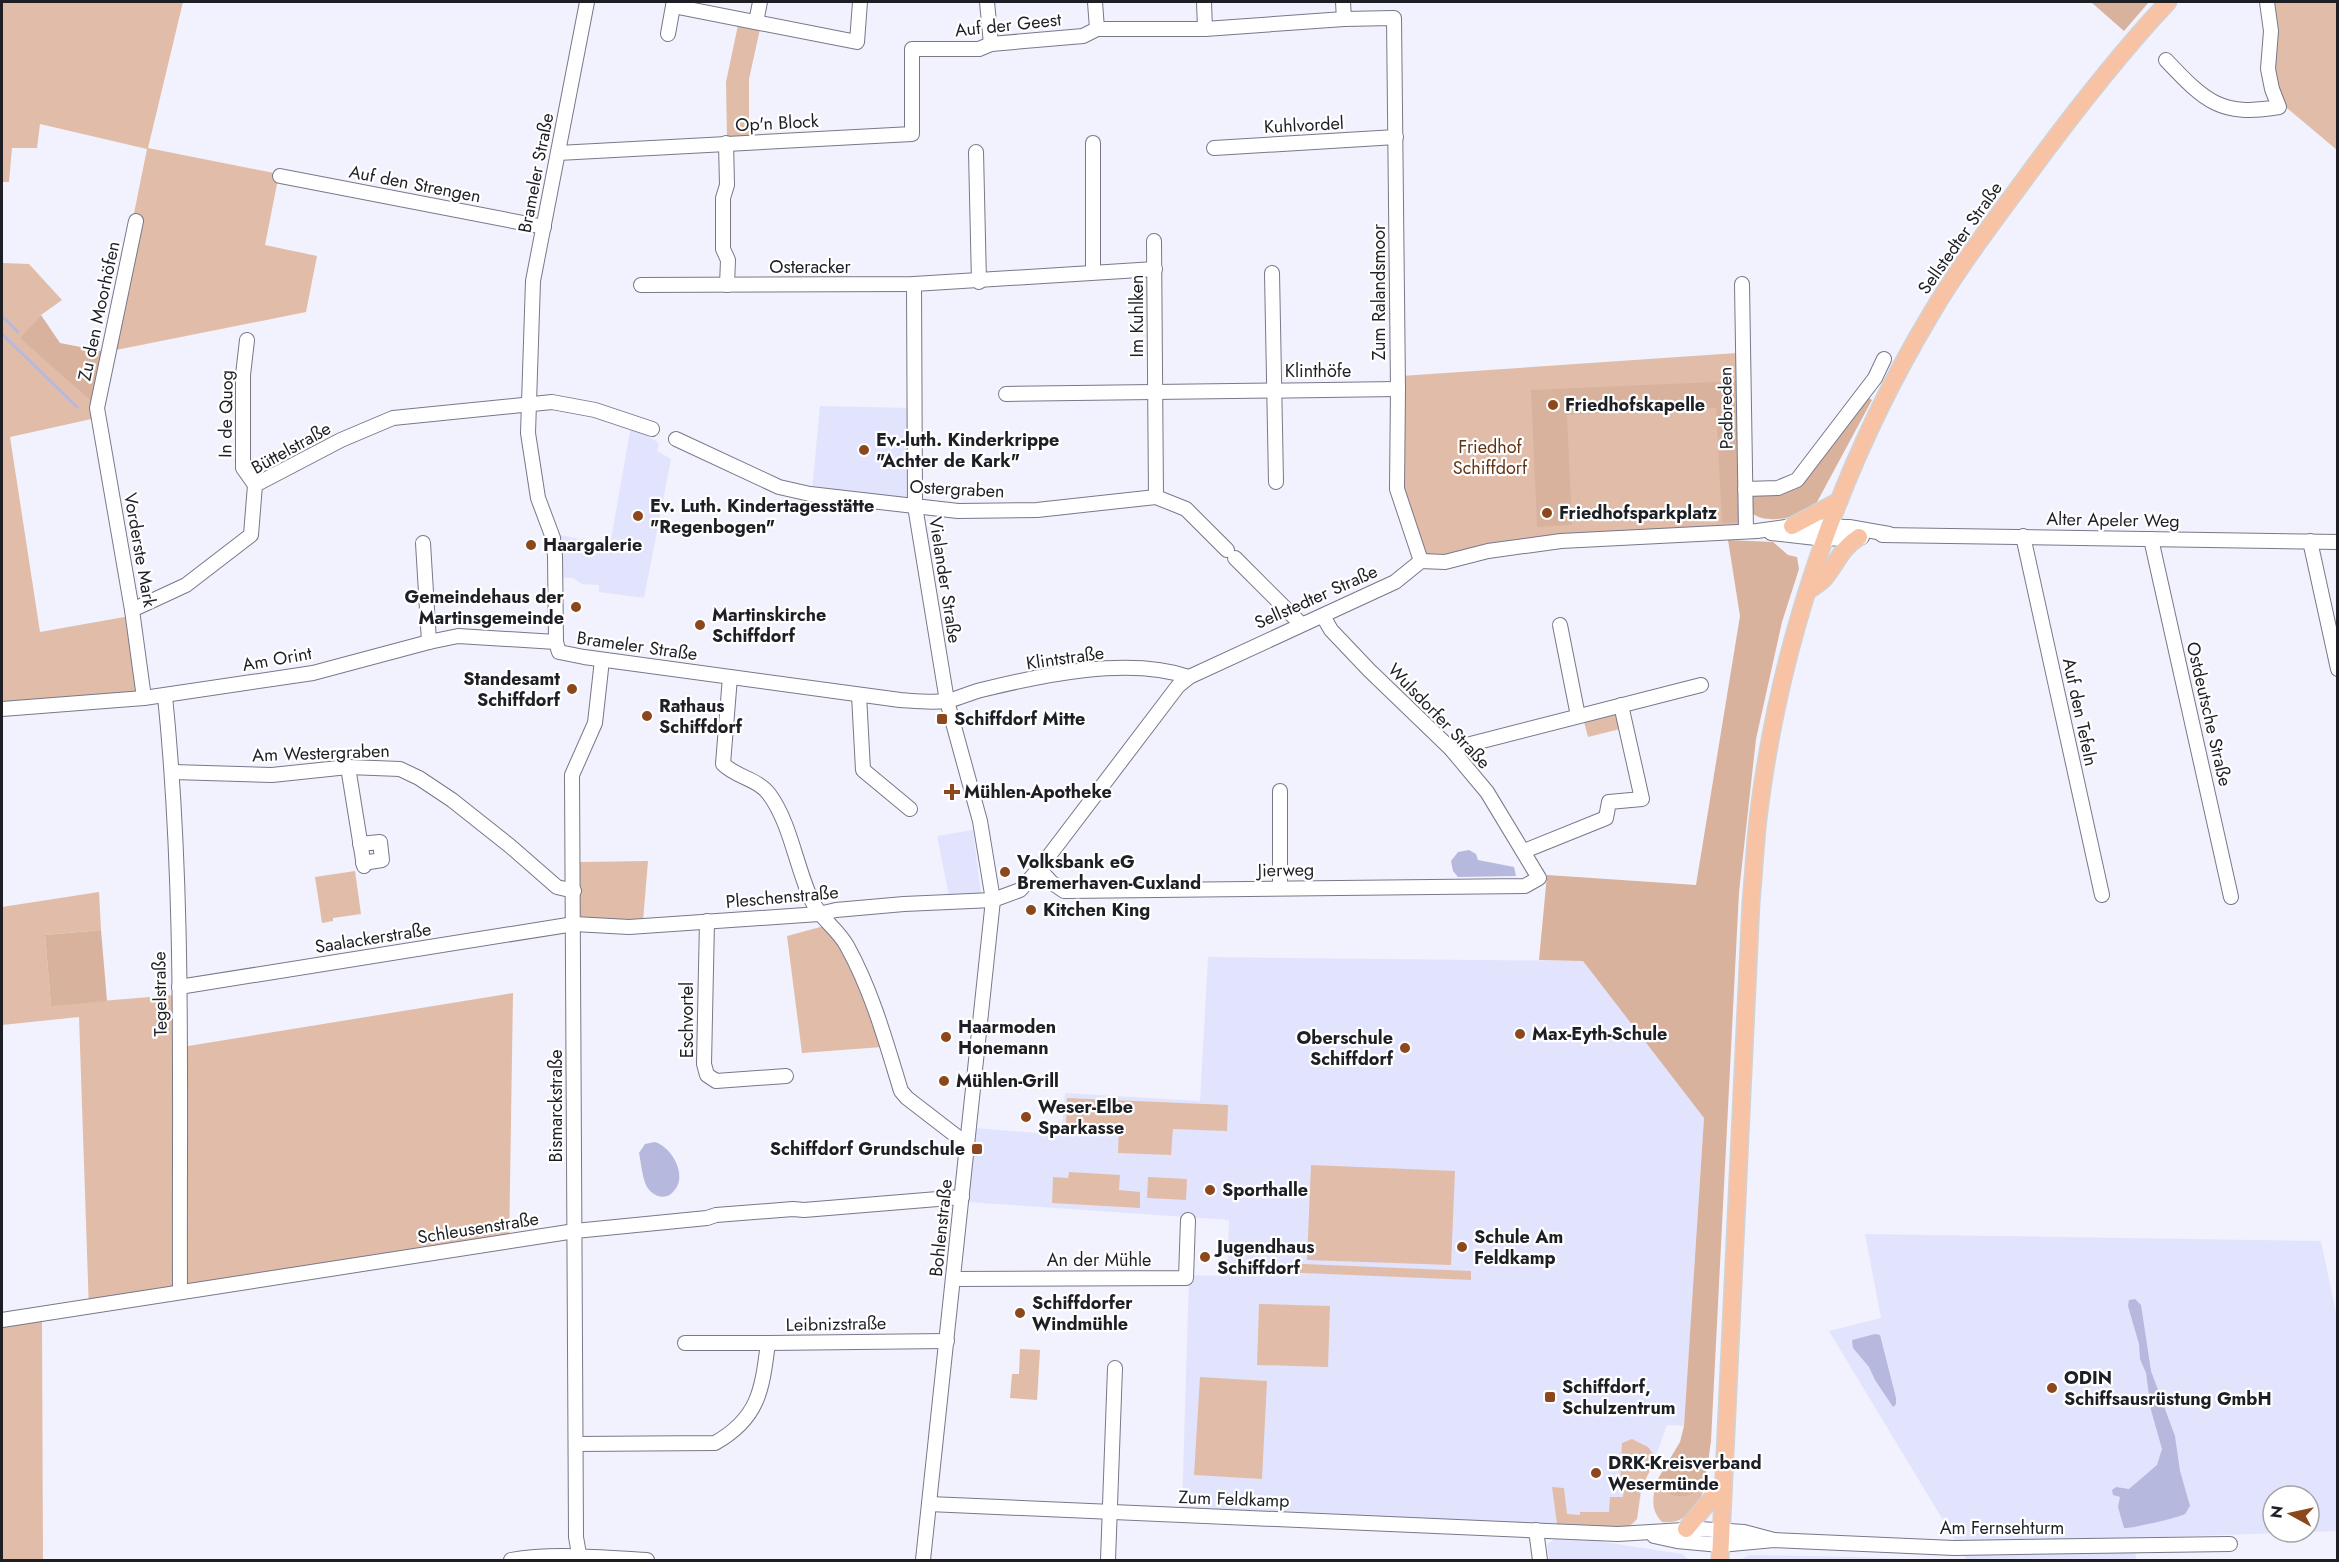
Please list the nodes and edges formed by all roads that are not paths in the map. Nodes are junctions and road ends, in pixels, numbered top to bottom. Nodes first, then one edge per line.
1 (587, 2) edge
2 (760, 2) edge
3 (860, 2) edge
4 (987, 2) edge
5 (1095, 2) edge
6 (1204, 2) edge
7 (1343, 2) edge
8 (2168, 2) edge
9 (2267, 2) edge
10 (674, 4) edge
11 (1394, 18) joint
12 (1344, 19) junction
13 (756, 22) junction
14 (1097, 29) junction
15 (1205, 29) junction
16 (668, 34) dead end
17 (991, 44) junction
18 (912, 49) joint
19 (2166, 60) dead end
20 (1396, 137) junction
21 (726, 143) junction
22 (1092, 143) dead end
23 (1214, 148) dead end
24 (976, 152) dead end
25 (558, 153) junction
26 (280, 177) dead end
27 (136, 221) dead end
28 (544, 227) junction
29 (1154, 241) dead end
30 (1155, 269) junction
31 (1093, 272) junction
32 (1272, 273) dead end
33 (979, 282) junction
34 (914, 284) junction
35 (1742, 284) dead end
36 (641, 285) dead end
37 (728, 285) junction
38 (247, 340) dead end
39 (1884, 359) dead end
40 (1274, 389) junction
41 (1398, 389) junction
42 (1155, 391) junction
43 (1006, 394) dead end
44 (528, 404) junction
45 (97, 408) joint
46 (652, 429) dead end
47 (676, 439) dead end
48 (1276, 482) dead end
49 (255, 485) junction
50 (1745, 489) junction
51 (1156, 497) junction
52 (1839, 501) junction
53 (915, 506) junction
54 (1792, 526) junction
55 (1752, 531) junction
56 (1828, 532) junction
57 (1889, 534) junction
58 (2022, 536) junction
59 (1859, 537) junction
60 (2151, 539) junction
61 (2310, 541) junction
62 (2337, 542) edge
63 (423, 543) dead end
64 (1421, 561) junction
65 (1808, 591) junction
66 (132, 610) junction
67 (1323, 616) junction
68 (1301, 624) junction
69 (1560, 625) dead end
70 (429, 642) junction
71 (556, 642) junction
72 (602, 660) junction
73 (2337, 669) edge
74 (730, 677) junction
75 (1189, 677) junction
76 (1701, 685) dead end
77 (859, 695) junction
78 (165, 696) junction
79 (144, 698) junction
80 (947, 701) junction
81 (1621, 705) junction
82 (2, 710) edge
83 (1578, 716) junction
84 (1451, 748) junction
85 (348, 767) junction
86 (173, 772) junction
87 (1280, 791) dead end
88 (910, 809) dead end
89 (360, 844) junction
90 (1524, 851) junction
91 (1039, 869) junction
92 (1539, 878) joint
93 (1280, 888) junction
94 (574, 891) junction
95 (2102, 895) dead end
96 (2231, 897) dead end
97 (993, 900) junction
98 (819, 914) junction
99 (707, 921) junction
100 (574, 924) junction
101 (179, 987) junction
102 (786, 1076) dead end
103 (968, 1146) junction
104 (962, 1197) junction
105 (1188, 1220) dead end
106 (575, 1231) junction
107 (953, 1279) junction
108 (180, 1292) junction
109 (2, 1320) edge
110 (947, 1341) junction
111 (685, 1343) dead end
112 (768, 1343) junction
113 (1115, 1368) dead end
114 (576, 1444) junction
115 (1723, 1485) junction
116 (930, 1504) junction
117 (1109, 1512) junction
118 (1686, 1529) junction
119 (1536, 1530) junction
120 (1645, 1534) junction
121 (2230, 1544) dead end
122 (1721, 1545) edge
123 (1999, 1554) edge
124 (580, 1559) edge
125 (511, 1560) edge
126 (647, 1560) edge
127 (923, 1560) edge
128 (1108, 1560) edge
129 (1540, 1560) edge

1 - 25 street, Brameler Straße
2 - 13 street
3 - 13 street
4 - 17 street
5 - 14 street
6 - 15 street
7 - 12 street
8 - 52 main road, Sellstedter Straße
9 - 19 street
10 - 13 street
10 - 16 street
11 - 12 street, Auf der Geest
11 - 20 street, Zum Ralandsmoor
12 - 15 street, Auf der Geest
14 - 15 street, Auf der Geest
14 - 17 street, Auf der Geest
17 - 18 street, Auf der Geest
18 - 21 street, Op'n Block
20 - 23 street, Kuhlvordel
20 - 41 street, Zum Ralandsmoor
21 - 25 street, Op'n Block
21 - 37 street
22 - 31 street
24 - 33 street
25 - 28 street, Brameler Straße
26 - 28 street, Auf den Strengen
27 - 45 street, Zu den Moorhöfen
28 - 44 street, Brameler Straße
29 - 30 street, Im Kuhlken
30 - 31 street, Osteracker
30 - 42 street, Im Kuhlken
31 - 33 street, Osteracker
32 - 40 street, Klinthöfe
33 - 34 street, Osteracker
34 - 37 street, Osteracker
34 - 53 street, Vielander Straße
35 - 50 street, Padbreden
36 - 37 street, Osteracker
38 - 49 street, In de Quog
39 - 50 street
40 - 41 street, Klinthöfe
40 - 42 street, Klinthöfe
40 - 48 street, Klinthöfe
41 - 64 street, Zum Ralandsmoor
42 - 43 street
42 - 51 street, Im Kuhlken
44 - 46 street
44 - 49 street, Büttelstraße
44 - 71 street, Brameler Straße
45 - 66 street, Vorderste Mark
47 - 53 street, Ostergraben
49 - 66 street, Büttelstraße
50 - 55 street, Padbreden
51 - 53 street, Ostergraben
51 - 68 street, Ostergraben
52 - 54 main road
52 - 56 main road, Sellstedter Straße
53 - 80 street, Vielander Straße
54 - 55 street
54 - 56 street
55 - 56 street
55 - 64 street
56 - 57 street, Alter Apeler Weg
56 - 59 street, Alter Apeler Weg
56 - 65 main road, Sellstedter Straße
57 - 58 street, Alter Apeler Weg
57 - 59 street, Alter Apeler Weg
58 - 60 street, Alter Apeler Weg
58 - 95 street, Auf den Tefeln
59 - 65 main road
60 - 61 street, Alter Apeler Weg
60 - 96 street, Ostdeutsche Straße
61 - 62 street, Alter Apeler Weg
61 - 73 street
63 - 70 street
64 - 67 street, Sellstedter Straße
65 - 115 main road, Sellstedter Straße
66 - 79 street, Vorderste Mark
67 - 68 street, Sellstedter Straße
67 - 84 street, Wulsdorfer Straße
68 - 75 street, Sellstedter Straße
69 - 83 street
70 - 71 street, Am Orint
70 - 78 street, Am Orint
71 - 72 street, Brameler Straße
72 - 74 street, Brameler Straße
72 - 94 street, Bismarckstraße
74 - 77 street, Brameler Straße
74 - 98 street
75 - 80 street, Klintstraße
75 - 91 street, Sellstedter Straße
76 - 81 street
77 - 80 street, Brameler Straße
77 - 88 street
78 - 79 street, Am Orint
78 - 86 street, Tegelstraße
79 - 82 street, Am Orint
80 - 97 street
81 - 83 street
81 - 90 street
83 - 84 street
84 - 90 street, Wulsdorfer Straße
85 - 86 street, Am Westergraben
85 - 89 street
85 - 94 street, Am Westergraben
86 - 101 street, Tegelstraße
87 - 93 street
89 - 89 street
90 - 92 street, Wulsdorfer Straße
91 - 93 street, Jierweg
91 - 97 street, Sellstedter Straße
92 - 93 street, Jierweg
94 - 100 street, Bismarckstraße
97 - 98 street, Pleschenstraße
97 - 103 street, Bohlenstraße
98 - 99 street, Pleschenstraße
98 - 103 street
99 - 100 street, Pleschenstraße
99 - 102 street, Eschvortel
100 - 101 street, Saalackerstraße
100 - 106 street, Bismarckstraße
101 - 108 street, Tegelstraße
103 - 104 street, Bohlenstraße
104 - 106 street, Schleusenstraße
104 - 107 street, Bohlenstraße
105 - 107 street, An der Mühle
106 - 108 street, Schleusenstraße
106 - 114 street, Bismarckstraße
107 - 110 street, Bohlenstraße
108 - 109 street, Schleusenstraße
110 - 112 street, Leibnizstraße
110 - 116 street, Bohlenstraße
111 - 112 street
112 - 114 street, Leibnizstraße
113 - 117 street
114 - 124 street, Bismarckstraße
115 - 118 main road
115 - 122 main road, Sellstedter Straße
116 - 117 street, Zum Feldkamp
116 - 127 street, Bohlenstraße
117 - 119 street, Zum Feldkamp
117 - 128 street
118 - 120 street, Zum Feldkamp
118 - 122 street, Zum Feldkamp
119 - 120 street, Zum Feldkamp
119 - 129 street
120 - 122 street, Zum Feldkamp
121 - 123 street, Am Fernsehturm
122 - 123 street, Am Fernsehturm
124 - 125 street
124 - 126 street

